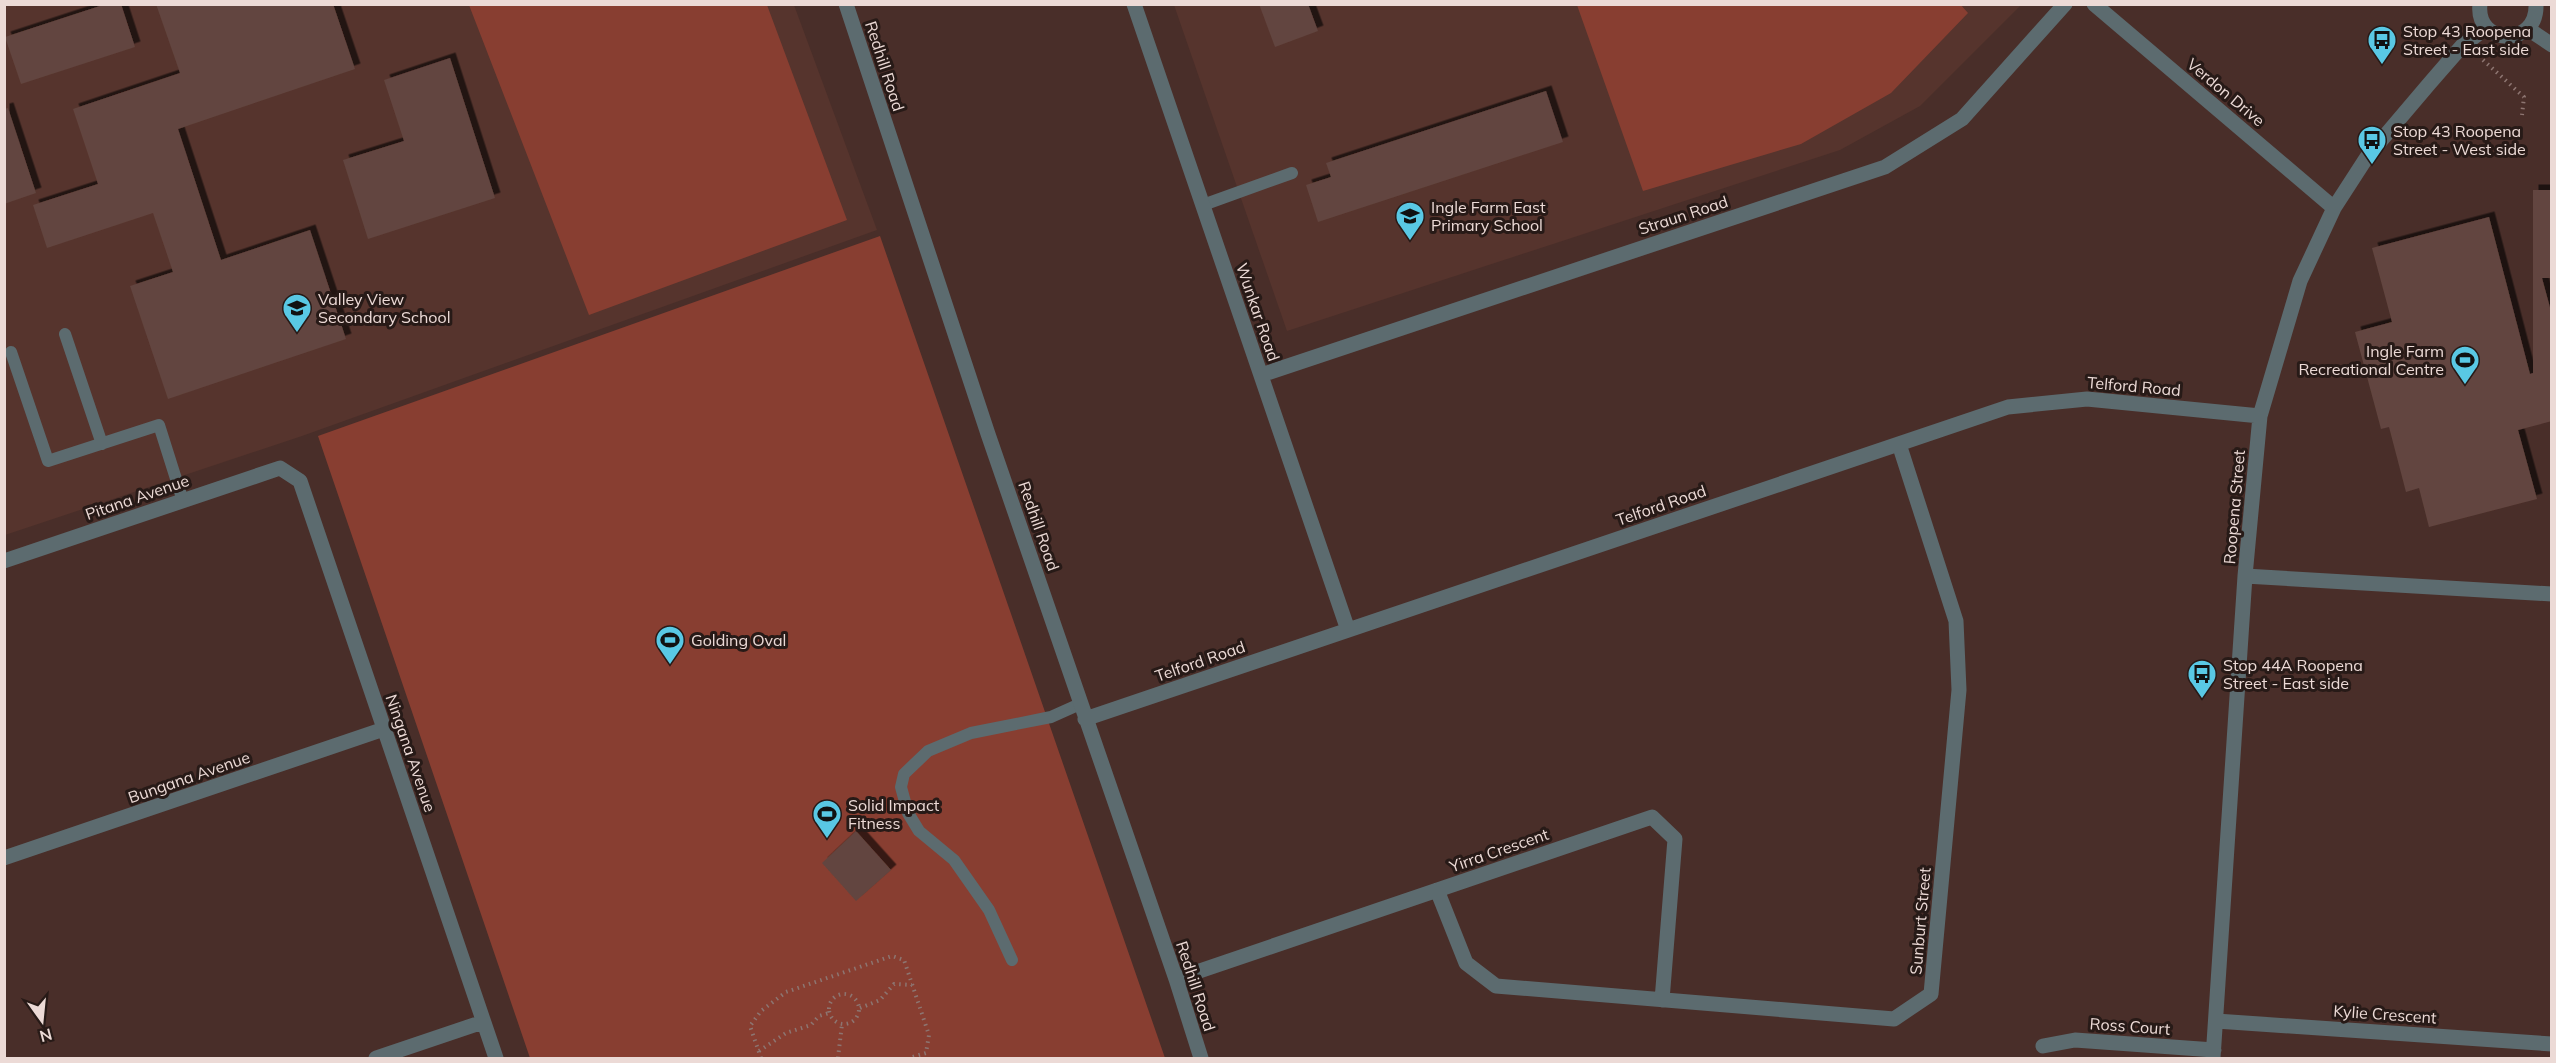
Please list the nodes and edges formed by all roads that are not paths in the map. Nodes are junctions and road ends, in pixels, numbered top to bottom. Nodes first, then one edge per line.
1 (846, 4) edge
2 (1134, 4) edge
3 (2065, 4) edge
4 (2094, 4) edge
5 (2480, 4) edge
6 (2536, 4) edge
7 (2486, 28) junction
8 (2528, 28) junction
9 (2552, 45) edge
10 (1292, 172) dead end
11 (1203, 205) junction
12 (2334, 208) junction
13 (65, 334) dead end
14 (11, 352) dead end
15 (1261, 375) junction
16 (2260, 416) junction
17 (102, 444) junction
18 (1899, 444) junction
19 (280, 468) joint
20 (183, 501) junction
21 (4, 561) edge
22 (2245, 576) junction
23 (2552, 594) edge
24 (1348, 630) junction
25 (1083, 711) junction
26 (384, 729) junction
27 (4, 858) edge
28 (1437, 890) junction
29 (1012, 960) dead end
30 (1176, 979) junction
31 (1662, 1000) junction
32 (2216, 1021) junction
33 (483, 1022) junction
34 (2552, 1044) edge
35 (2043, 1046) dead end
36 (2214, 1054) edge
37 (376, 1059) edge
38 (496, 1059) edge
39 (1201, 1059) edge

1 - 25 street, Redhill Road
2 - 11 street, Wunkar Road
3 - 15 street, Straun Road
4 - 12 street, Verdon Drive
5 - 7 street
6 - 8 street
7 - 8 street
7 - 12 street, Roopena Street
8 - 9 street
10 - 11 lane
11 - 15 street, Wunkar Road
12 - 16 street, Roopena Street
13 - 17 lane
14 - 17 lane
15 - 24 street, Wunkar Road
16 - 18 street, Telford Road
16 - 22 street, Roopena Street
17 - 20 lane
18 - 24 street, Telford Road
18 - 31 street, Sunburt Street
19 - 20 street, Pitana Avenue
19 - 26 street, Ningana Avenue
20 - 21 street, Pitana Avenue
22 - 23 street
22 - 32 street, Roopena Street
24 - 25 street, Telford Road
25 - 29 lane
25 - 30 street, Redhill Road
26 - 27 street, Bungana Avenue
26 - 33 street, Ningana Avenue
28 - 30 street, Yirra Crescent
28 - 31 street, Sunburt Street
28 - 31 street, Yirra Crescent
30 - 39 street, Redhill Road
32 - 34 street, Kylie Crescent
32 - 36 street, Roopena Street
33 - 37 street
33 - 38 street, Ningana Avenue
35 - 36 street, Ross Court

